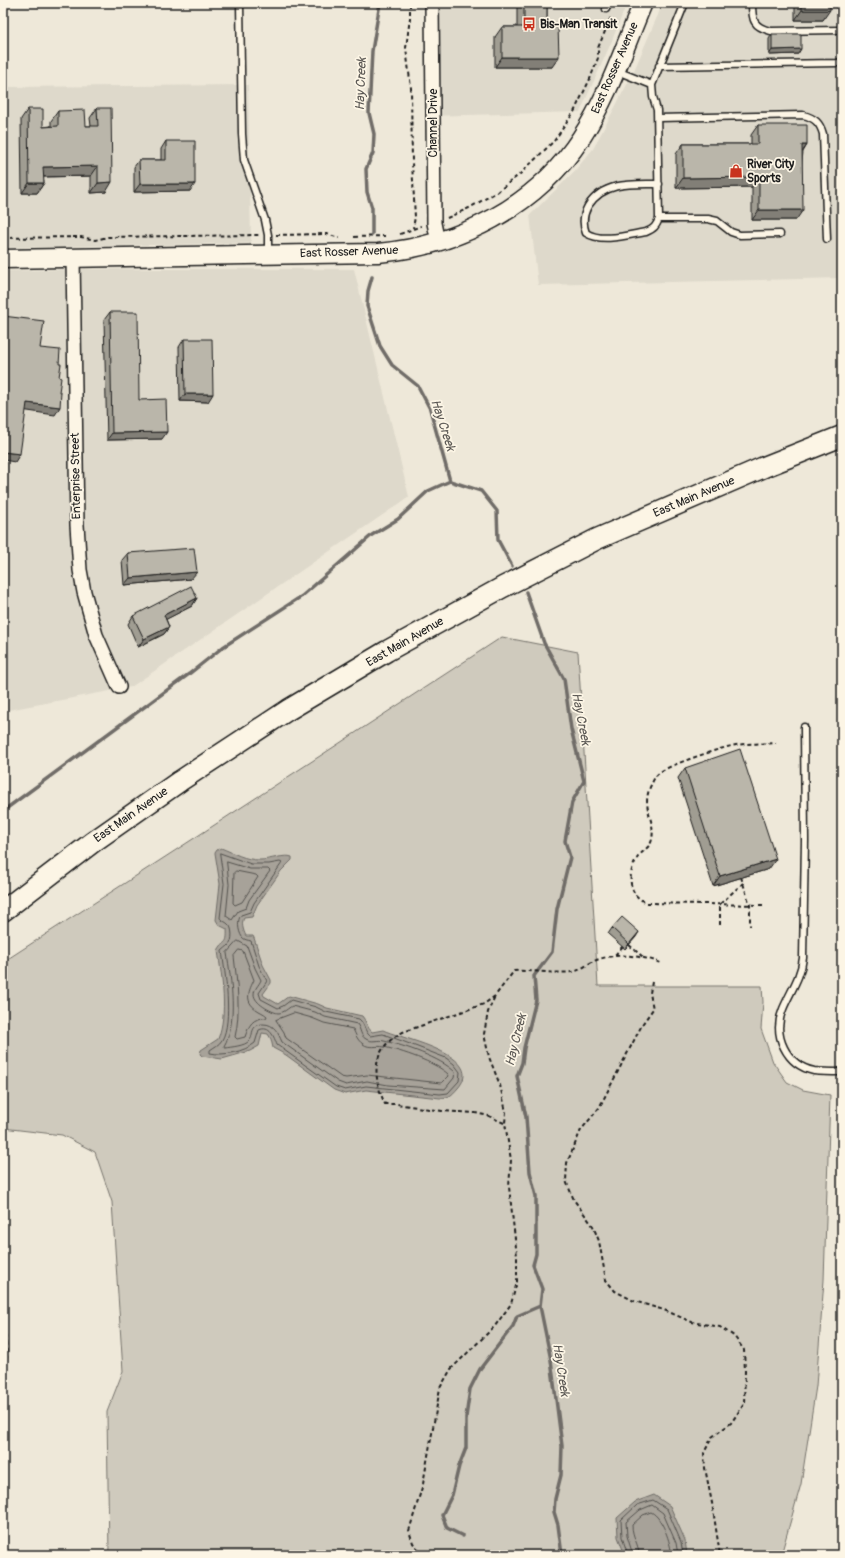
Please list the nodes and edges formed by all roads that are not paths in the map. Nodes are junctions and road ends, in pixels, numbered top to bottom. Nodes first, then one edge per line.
1 (240, 3) edge
2 (432, 3) edge
3 (609, 3) edge
4 (643, 3) edge
5 (685, 3) edge
6 (752, 3) edge
7 (606, 9) dead end
8 (842, 30) edge
9 (842, 62) edge
10 (659, 66) junction
11 (615, 71) junction
12 (652, 85) junction
13 (658, 118) junction
14 (658, 184) junction
15 (659, 219) junction
16 (780, 234) dead end
17 (827, 239) dead end
18 (438, 242) junction
19 (268, 255) junction
20 (73, 258) junction
21 (3, 259) edge
22 (842, 436) edge
23 (119, 686) dead end
24 (804, 727) dead end
25 (3, 911) edge
26 (842, 1072) edge

1 - 19 lane
2 - 18 street, Channel Drive
3 - 7 lane
4 - 11 street, East Rosser Avenue
5 - 10 lane
6 - 8 lane
9 - 10 lane
10 - 12 lane
11 - 12 lane
11 - 18 street, East Rosser Avenue
12 - 13 lane
13 - 14 lane
13 - 17 lane
14 - 15 lane
14 - 15 lane
15 - 16 lane
18 - 19 street, East Rosser Avenue
19 - 20 street, East Rosser Avenue
20 - 21 street, East Rosser Avenue
20 - 23 street, Enterprise Street
22 - 25 main road, East Main Avenue
24 - 26 lane

